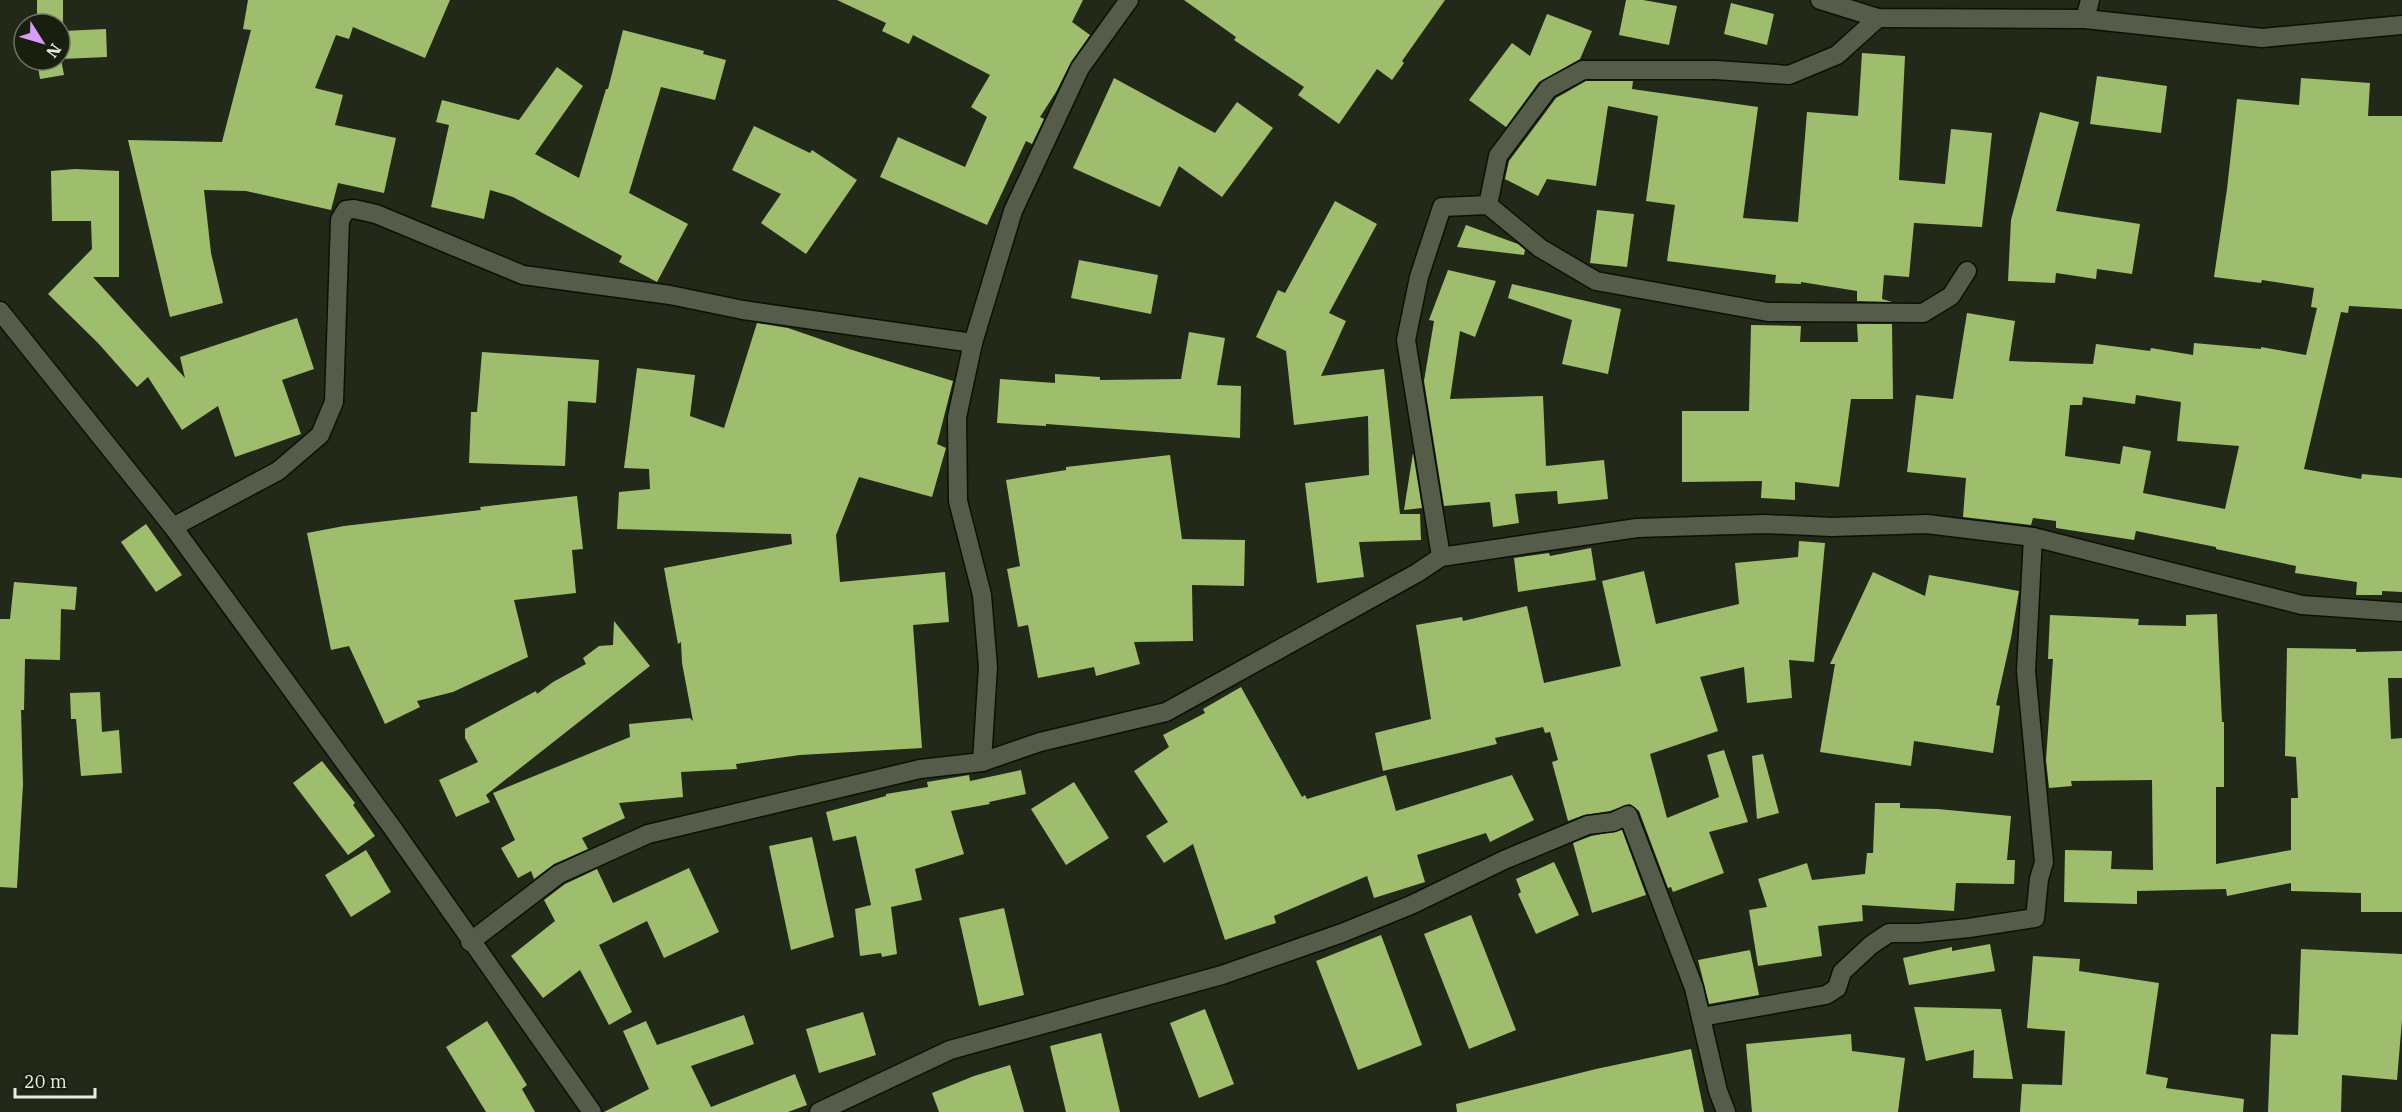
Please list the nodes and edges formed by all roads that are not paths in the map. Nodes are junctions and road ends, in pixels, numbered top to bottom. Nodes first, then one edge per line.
1 (1129, 0) edge
2 (1820, 0) edge
3 (2090, 0) edge
4 (1878, 18) junction
5 (2085, 19) junction
6 (2402, 25) edge
7 (1488, 205) junction
8 (1966, 271) dead end
9 (0, 311) edge
10 (973, 343) junction
11 (173, 526) junction
12 (2033, 537) junction
13 (1441, 557) junction
14 (2402, 612) edge
15 (982, 762) junction
16 (470, 942) junction
17 (1701, 1017) junction
18 (592, 1112) edge
19 (819, 1112) edge
20 (1726, 1112) edge

1 - 10 street
2 - 4 street
3 - 5 street
4 - 5 street
4 - 7 street
5 - 6 street
7 - 8 street
7 - 13 street
9 - 11 street
10 - 11 street
10 - 15 street
11 - 16 street
12 - 13 street
12 - 14 street
12 - 17 street
13 - 15 street
15 - 16 street
16 - 18 street
17 - 19 street
17 - 20 street

